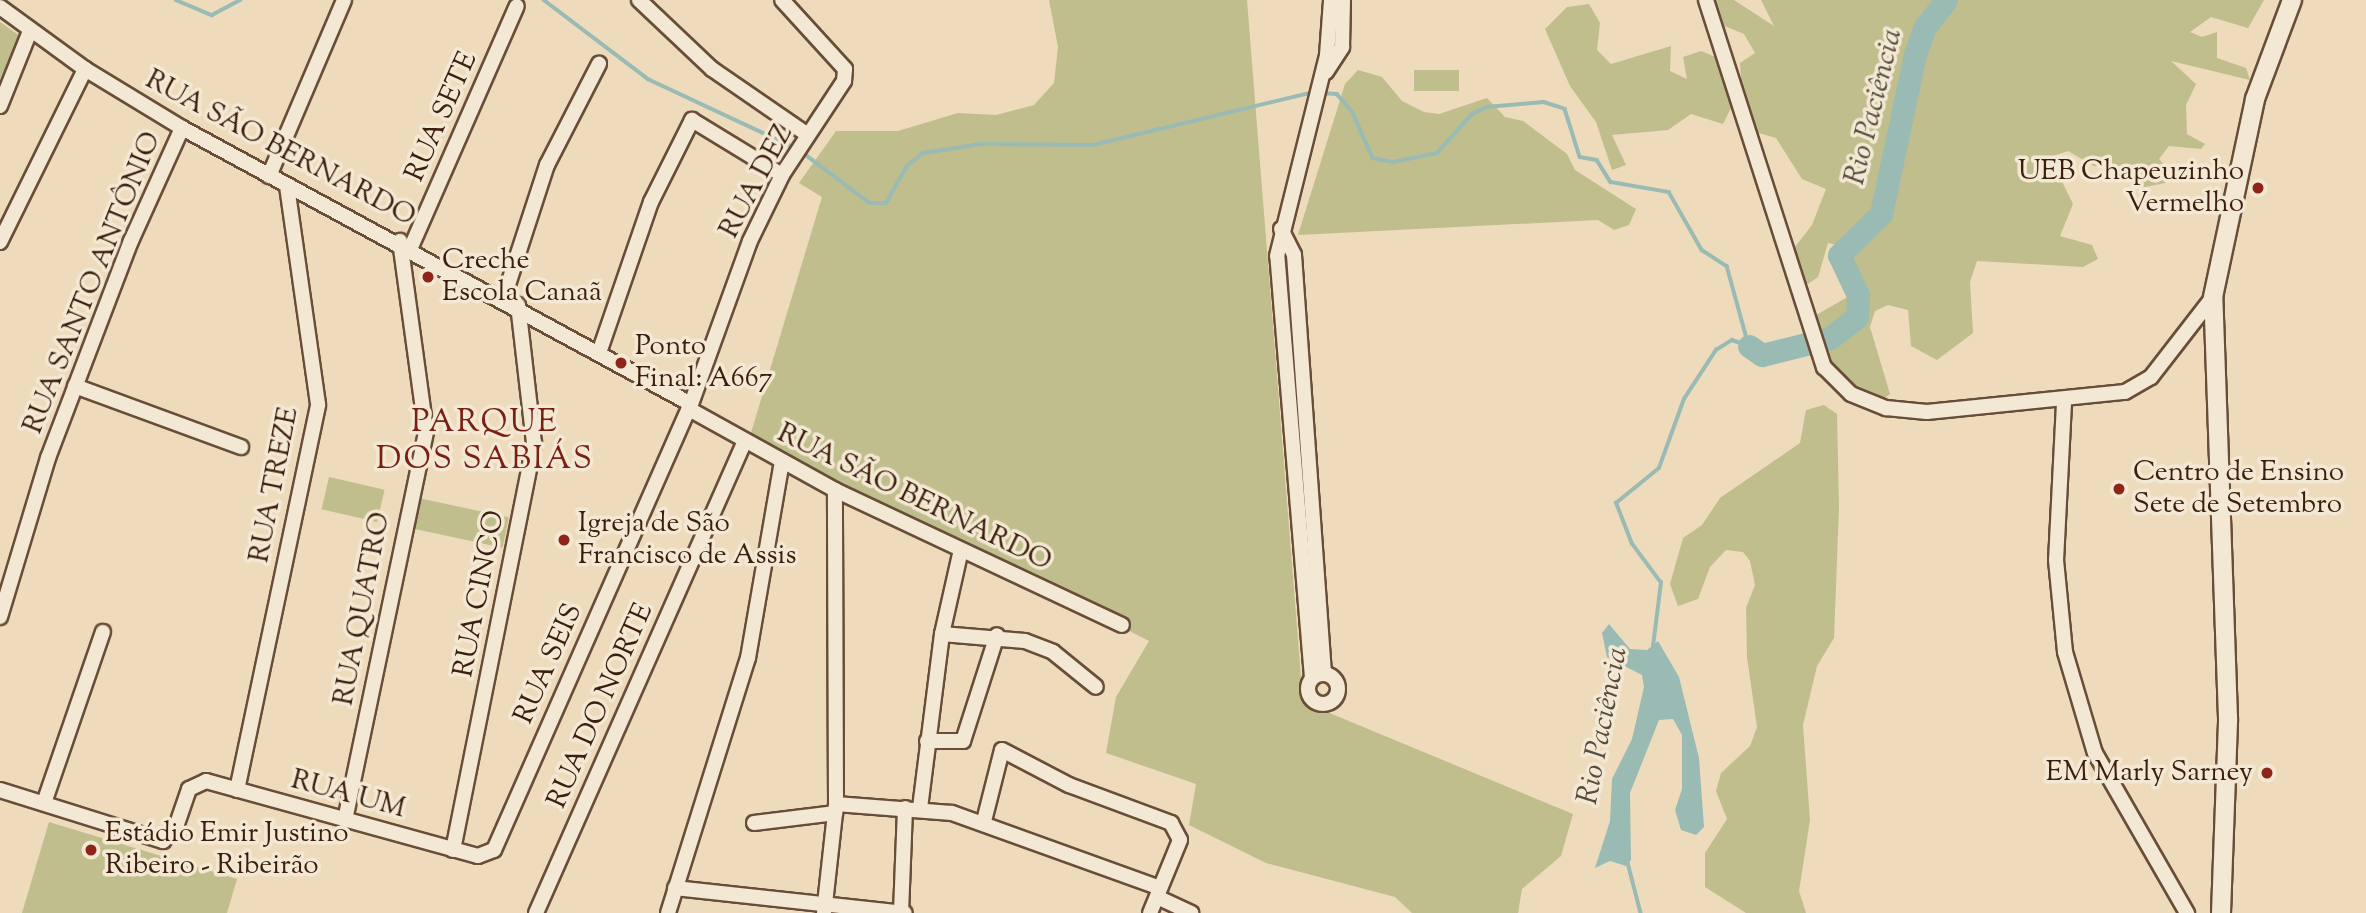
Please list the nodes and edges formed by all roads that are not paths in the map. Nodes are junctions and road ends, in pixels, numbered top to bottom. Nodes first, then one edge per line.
1 (344, 0) edge
2 (639, 0) edge
3 (1331, 0) edge
4 (1343, 0) edge
5 (1706, 0) edge
6 (2292, 0) edge
7 (788, 2) edge
8 (0, 6) edge
9 (517, 6) dead end
10 (30, 31) junction
11 (599, 64) dead end
12 (85, 69) junction
13 (1321, 79) junction
14 (0, 106) edge
15 (183, 128) junction
16 (805, 140) junction
17 (782, 174) junction
18 (269, 176) junction
19 (287, 186) junction
20 (0, 242) edge
21 (406, 244) junction
22 (504, 297) junction
23 (2213, 297) junction
24 (517, 305) junction
25 (600, 350) junction
26 (75, 386) junction
27 (2064, 403) junction
28 (690, 406) junction
29 (744, 443) junction
30 (241, 447) dead end
31 (782, 462) junction
32 (835, 490) junction
33 (961, 550) junction
34 (0, 617) edge
35 (1122, 625) dead end
36 (103, 632) dead end
37 (942, 634) junction
38 (997, 635) junction
39 (1318, 676) dead end
40 (1096, 687) dead end
41 (927, 741) junction
42 (0, 790) edge
43 (237, 790) junction
44 (44, 803) junction
45 (905, 808) junction
46 (920, 808) junction
47 (835, 809) junction
48 (345, 820) junction
49 (984, 821) junction
50 (754, 822) dead end
51 (453, 850) junction
52 (478, 856) joint
53 (675, 888) junction
54 (1158, 893) junction
55 (825, 910) edge
56 (536, 913) edge
57 (668, 913) edge
58 (902, 913) edge
59 (1150, 913) edge
60 (1191, 913) edge
61 (2187, 913) edge
62 (2221, 913) edge

1 - 18 street
2 - 16 street
3 - 13 street
4 - 13 street
5 - 27 street
6 - 23 street
7 - 16 street, RUA DEZ
8 - 10 street, RUA SÃO BERNARDO
9 - 21 street, RUA SETE
10 - 12 street, RUA SÃO BERNARDO
10 - 14 street
11 - 22 street
12 - 15 street, RUA SÃO BERNARDO
12 - 20 street
13 - 39 street
15 - 18 street, RUA SÃO BERNARDO
15 - 26 street, RUA SANTO ANTÔNIO
16 - 17 street, RUA DEZ
17 - 25 street
17 - 28 street, RUA DEZ
18 - 19 street, RUA SÃO BERNARDO
19 - 21 street, RUA SÃO BERNARDO
19 - 43 street, RUA TREZE
21 - 22 street, RUA SÃO BERNARDO
21 - 48 street, RUA QUATRO
22 - 24 street, RUA SÃO BERNARDO
23 - 27 street
23 - 62 street
24 - 25 street, RUA SÃO BERNARDO
24 - 51 street, RUA CINCO
25 - 28 street, RUA SÃO BERNARDO
26 - 30 street
26 - 34 street, RUA SANTO ANTÔNIO
27 - 61 street
28 - 29 street, RUA SÃO BERNARDO
28 - 52 street, RUA SEIS
29 - 31 street, RUA SÃO BERNARDO
29 - 56 street, RUA DO NORTE
31 - 32 street, RUA SÃO BERNARDO
31 - 53 street
32 - 33 street, RUA SÃO BERNARDO
32 - 47 street
33 - 35 street, RUA SÃO BERNARDO
33 - 37 street
36 - 44 street
37 - 38 street
37 - 41 street
38 - 40 street
38 - 41 street
41 - 46 street
42 - 44 street
43 - 44 street, RUA UM
43 - 48 street, RUA UM
45 - 46 street
45 - 47 street
45 - 58 street
46 - 49 street
47 - 50 street
47 - 55 street
48 - 51 street, RUA UM
49 - 54 street
49 - 54 street
51 - 52 street, RUA UM
53 - 55 street
53 - 57 street
54 - 59 street
54 - 60 street
55 - 58 street

